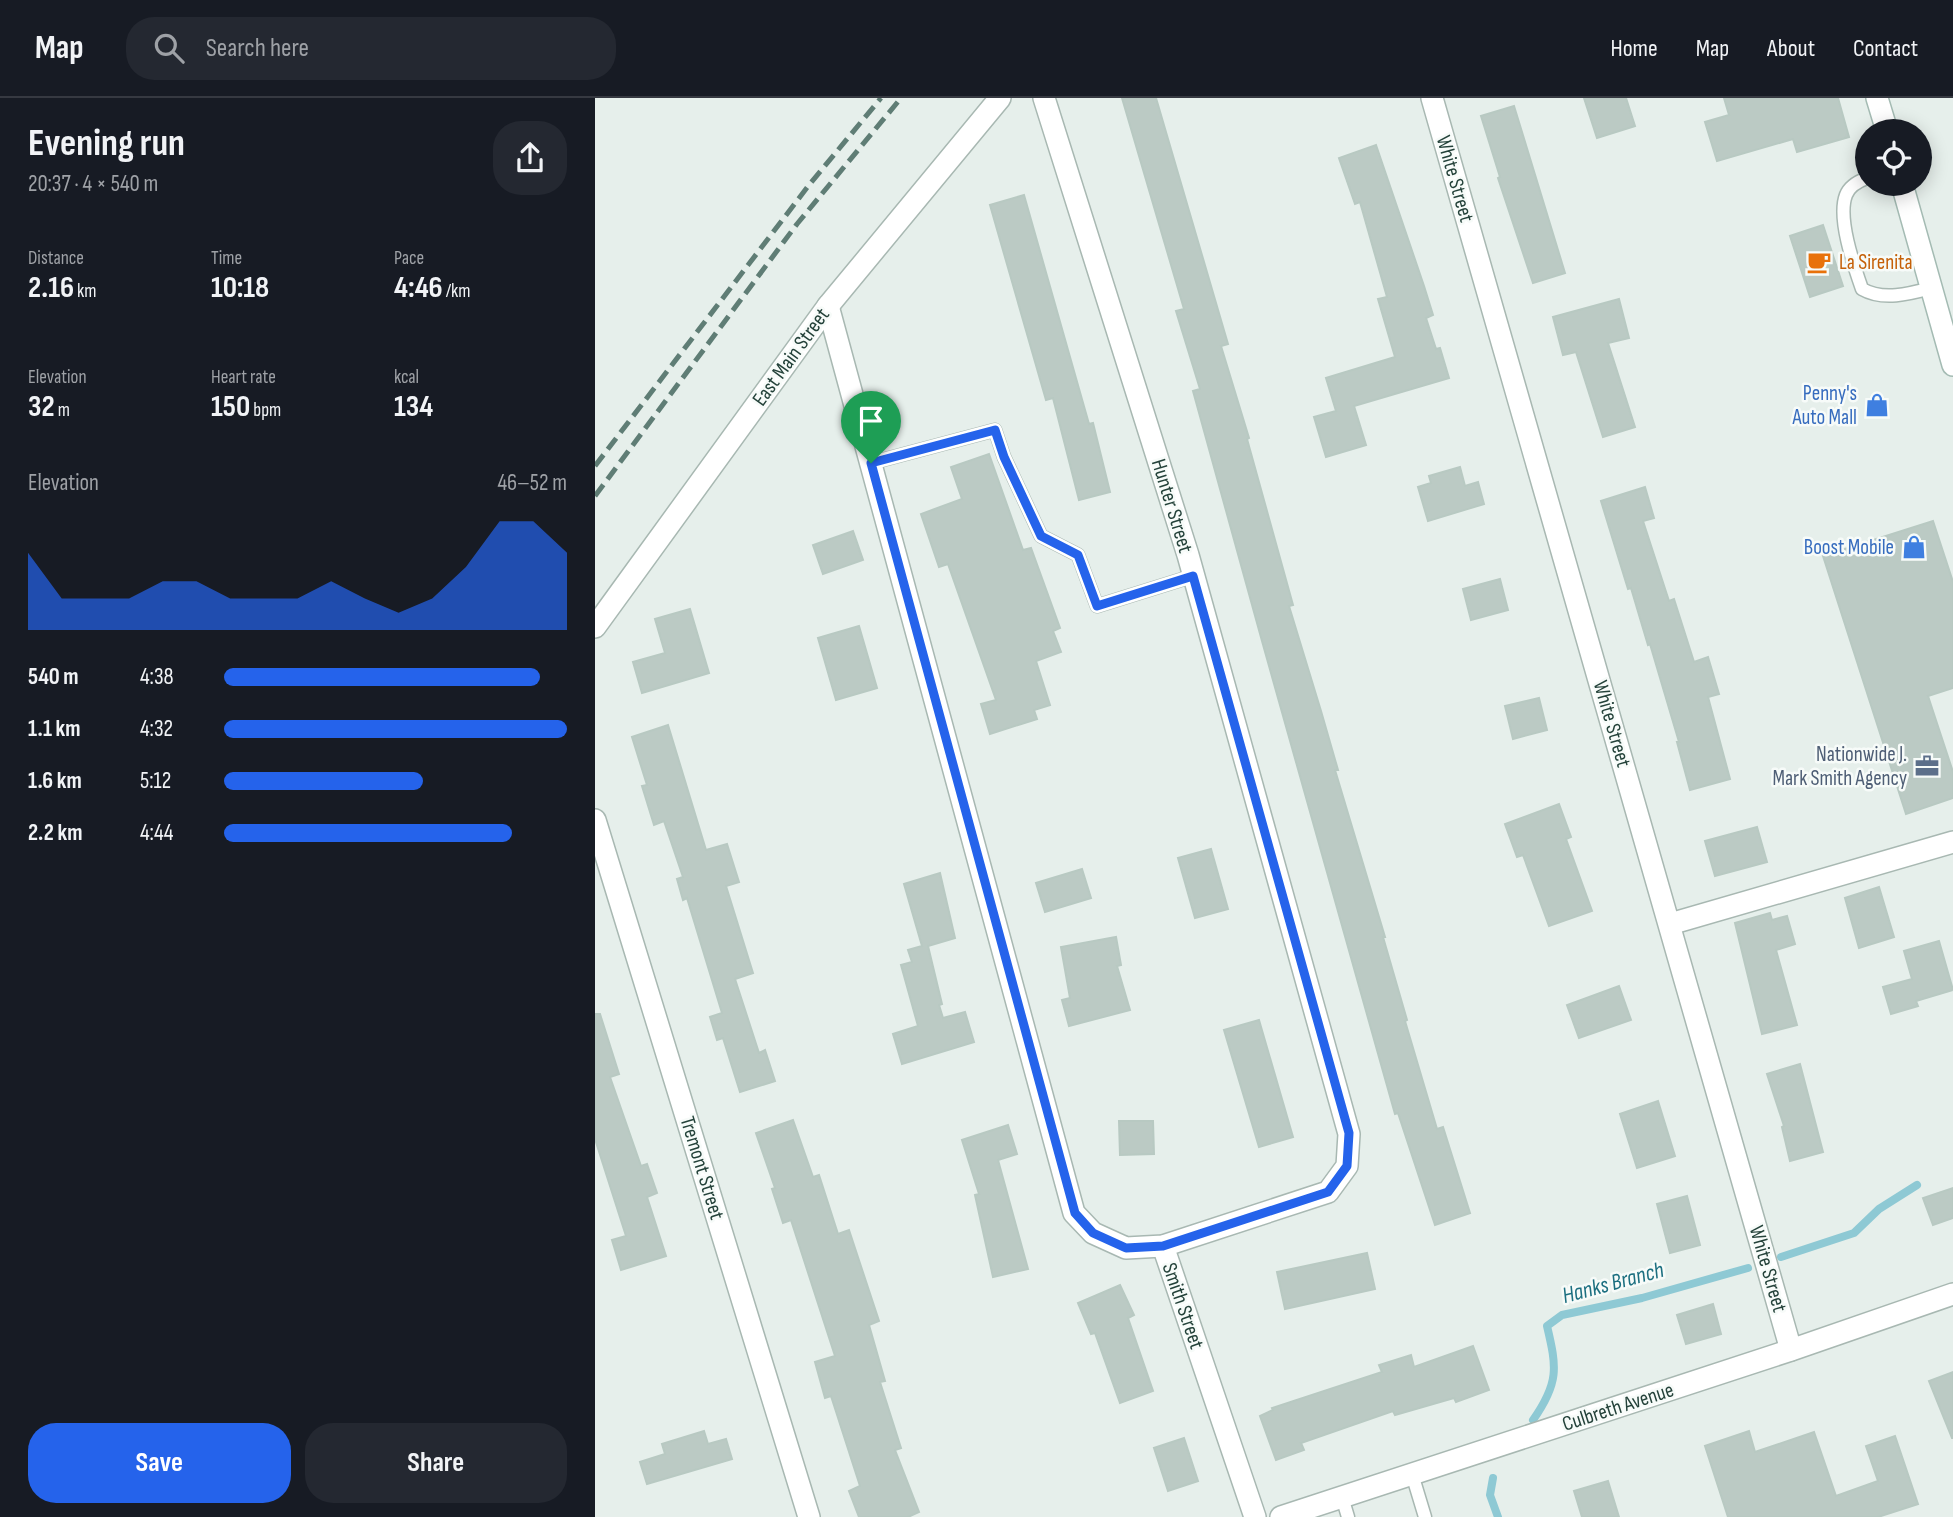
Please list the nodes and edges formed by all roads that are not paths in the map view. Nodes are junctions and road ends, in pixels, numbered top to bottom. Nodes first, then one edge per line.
1 (1000, 98) edge
2 (1044, 98) edge
3 (1432, 98) edge
4 (1877, 98) edge
5 (1883, 119) edge
6 (1855, 185) edge
7 (1905, 196) edge
8 (1931, 288) junction
9 (828, 306) junction
10 (1953, 365) edge
11 (871, 463) junction
12 (1193, 576) junction
13 (595, 627) edge
14 (595, 820) edge
15 (1953, 842) edge
16 (1670, 924) junction
17 (1163, 1246) junction
18 (1953, 1294) edge
19 (1791, 1350) junction
20 (1412, 1475) junction
21 (1345, 1507) edge
22 (809, 1517) edge
23 (1255, 1517) edge
24 (1281, 1517) edge
25 (1425, 1517) edge

1 - 9 street, East Main Street
2 - 12 street, Hunter Street
3 - 16 street, White Street
4 - 5 street
6 - 8 lane
7 - 8 street
8 - 10 street
9 - 11 street, Smith Street
9 - 13 street, East Main Street
11 - 12 lane
11 - 17 street, Smith Street
12 - 17 street, Hunter Street
14 - 22 street, Tremont Street
15 - 16 street
16 - 19 street, White Street
17 - 23 street, Smith Street
18 - 19 street, Culbreth Avenue
19 - 20 street, Culbreth Avenue
20 - 21 street, Culbreth Avenue
20 - 25 lane
21 - 24 street, Culbreth Avenue

